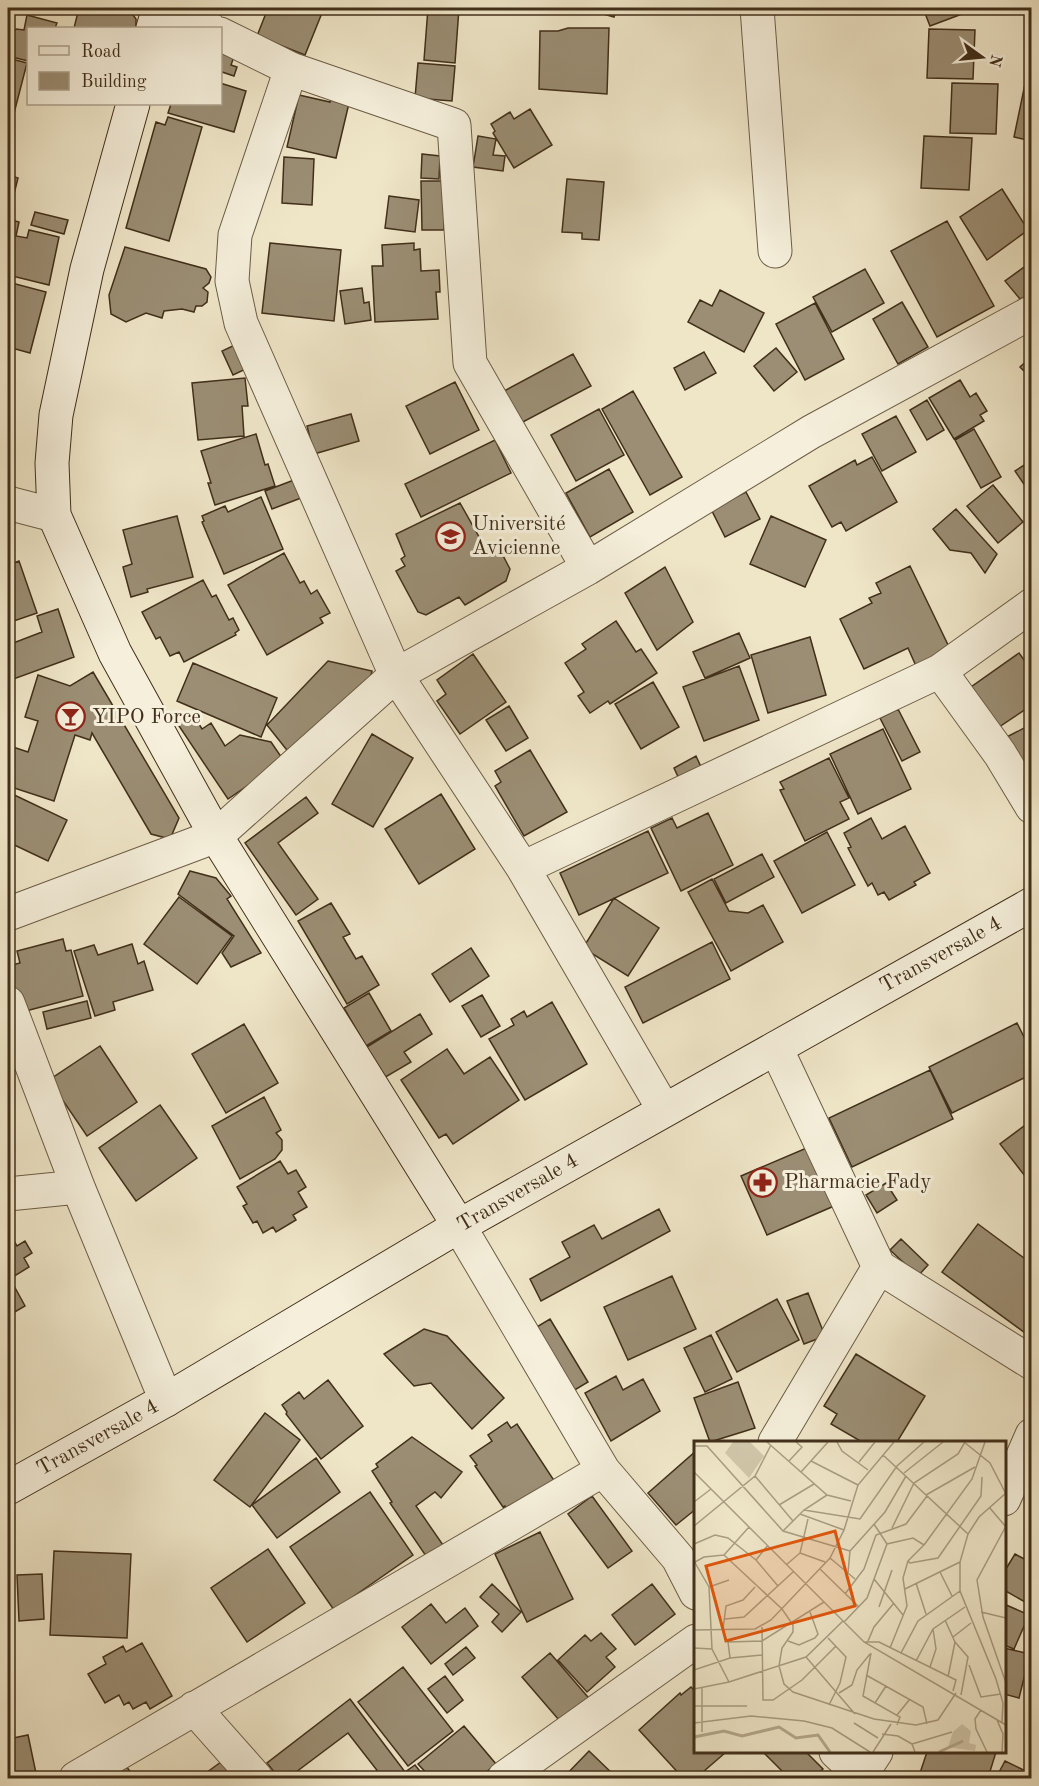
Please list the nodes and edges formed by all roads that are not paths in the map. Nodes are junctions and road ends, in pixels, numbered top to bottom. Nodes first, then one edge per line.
1 (159, 8) edge
2 (166, 8) edge
3 (757, 8) edge
4 (153, 27) edge
5 (207, 27) edge
6 (222, 35) edge
7 (291, 69) junction
8 (133, 105) edge
9 (776, 251) dead end
10 (1032, 312) edge
11 (8, 503) edge
12 (54, 515) junction
13 (588, 568) junction
14 (1032, 605) edge
15 (940, 671) junction
16 (396, 675) junction
17 (1032, 807) edge
18 (216, 836) junction
19 (523, 868) junction
20 (1032, 904) edge
21 (8, 914) edge
22 (8, 1003) edge
23 (776, 1048) junction
24 (664, 1110) junction
25 (78, 1187) junction
26 (8, 1194) edge
27 (459, 1226) junction
28 (879, 1267) junction
29 (1032, 1363) edge
30 (166, 1400) junction
31 (1032, 1435) edge
32 (775, 1441) edge
33 (603, 1470) junction
34 (8, 1488) edge
35 (1006, 1497) edge
36 (687, 1549) edge
37 (694, 1583) edge
38 (694, 1642) edge
39 (194, 1708) junction
40 (838, 1753) edge
41 (865, 1771) edge
42 (76, 1779) edge
43 (256, 1779) edge
44 (504, 1779) edge

1 - 4 street
2 - 5 street
3 - 9 street
6 - 7 street
7 - 13 street
7 - 16 street
8 - 12 street
10 - 13 street
11 - 12 street
12 - 18 street
13 - 16 street
14 - 15 street
15 - 17 street
15 - 19 street
16 - 18 street
16 - 19 street
18 - 21 street
18 - 27 street
19 - 24 street
20 - 23 street, Transversale 4
22 - 25 street
23 - 24 street, Transversale 4
23 - 28 street
24 - 27 street, Transversale 4
25 - 26 street
25 - 30 street
27 - 30 street, Transversale 4
27 - 33 street
28 - 29 street
28 - 32 street
30 - 34 street, Transversale 4
31 - 35 street
33 - 36 street
33 - 39 street
36 - 37 street
38 - 44 street
39 - 42 street
39 - 43 street
40 - 41 street

